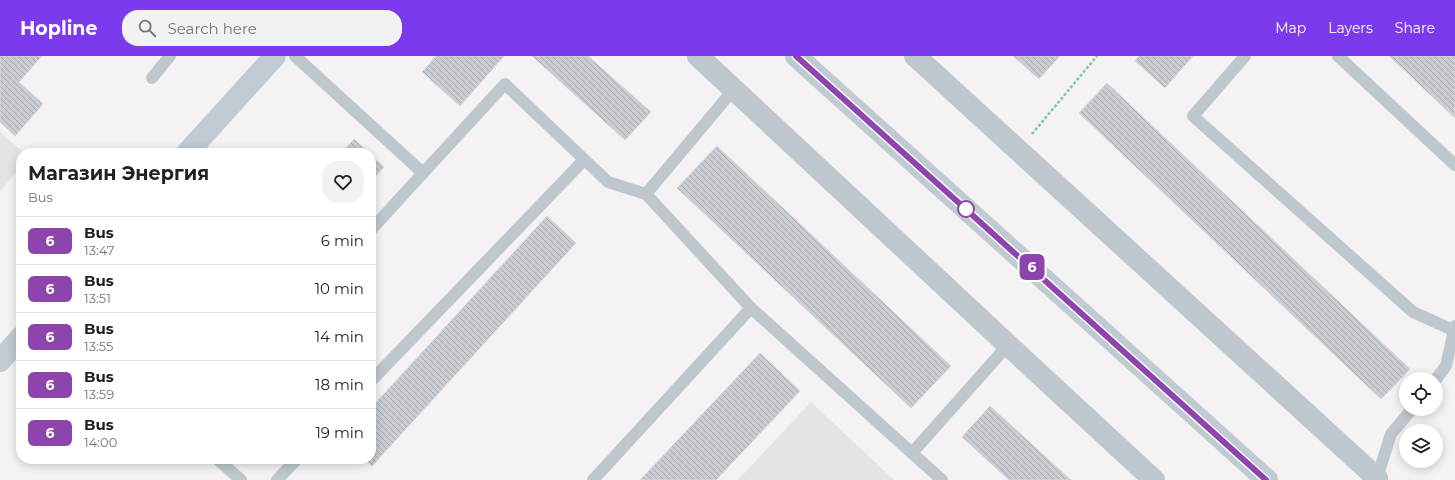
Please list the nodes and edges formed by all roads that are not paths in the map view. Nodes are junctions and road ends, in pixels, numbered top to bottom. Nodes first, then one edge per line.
1 (170, 56) edge
2 (275, 56) edge
3 (295, 56) edge
4 (698, 56) edge
5 (796, 56) edge
6 (915, 56) edge
7 (1245, 56) edge
8 (1338, 56) edge
9 (152, 78) dead end
10 (734, 89) junction
11 (192, 148) edge
12 (584, 160) junction
13 (1455, 165) edge
14 (423, 173) junction
15 (646, 194) junction
16 (376, 225) edge
17 (751, 308) junction
18 (1455, 329) edge
19 (16, 343) edge
20 (1008, 345) junction
21 (0, 361) edge
22 (1441, 372) edge
23 (376, 376) edge
24 (1406, 416) edge
25 (912, 453) junction
26 (223, 464) edge
27 (292, 464) edge
28 (1377, 479) edge
29 (241, 480) edge
30 (278, 480) edge
31 (593, 480) edge
32 (942, 480) edge
33 (1154, 480) edge
34 (1266, 480) edge

1 - 9 lane
2 - 11 main road
3 - 14 lane
4 - 10 street
5 - 34 main road
6 - 28 street
7 - 18 lane
8 - 13 lane
10 - 15 lane
10 - 20 street
12 - 14 lane
12 - 15 lane
12 - 23 lane
14 - 16 lane
15 - 17 lane
17 - 25 lane
17 - 31 lane
18 - 22 lane
19 - 21 main road
20 - 25 lane
20 - 33 street
24 - 28 lane
25 - 32 lane
26 - 29 lane
27 - 30 lane

